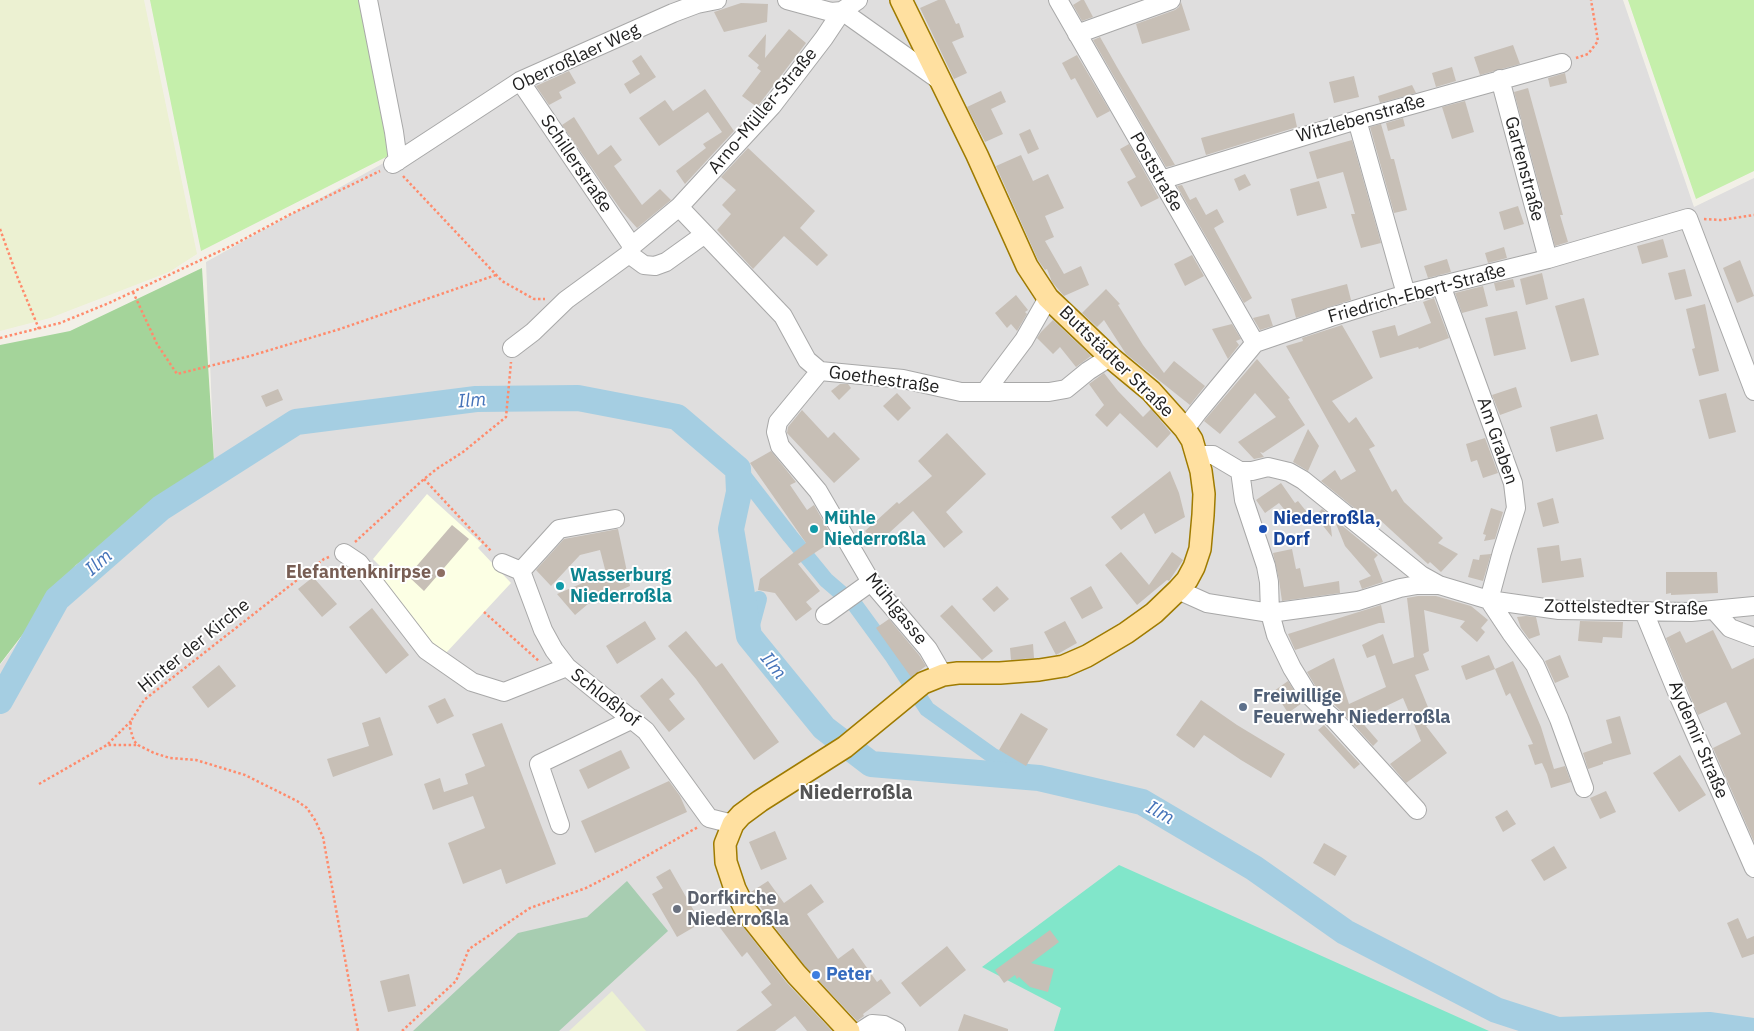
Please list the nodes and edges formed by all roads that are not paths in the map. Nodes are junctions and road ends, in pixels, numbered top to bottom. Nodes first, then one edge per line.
1 (368, 0) edge
2 (717, 0) edge
3 (787, 0) edge
4 (858, 0) edge
5 (901, 0) edge
6 (1058, 0) edge
7 (1171, 0) edge
8 (842, 11) junction
9 (1077, 34) junction
10 (1562, 63) road end
11 (1500, 79) junction
12 (939, 80) junction
13 (520, 81) junction
14 (1357, 120) junction
15 (394, 132) junction
16 (418, 147) junction
17 (1161, 180) junction
18 (679, 207) junction
19 (705, 234) junction
20 (631, 250) junction
21 (1548, 259) junction
22 (1441, 285) junction
23 (1406, 294) junction
24 (1048, 298) junction
25 (1255, 343) junction
26 (512, 357) road end
27 (1110, 358) junction
28 (820, 370) junction
29 (1754, 391) edge
30 (985, 392) junction
31 (1185, 429) junction
32 (1198, 455) junction
33 (1240, 471) junction
34 (615, 519) dead end
35 (344, 553) road end
36 (502, 563) road end
37 (521, 571) junction
38 (871, 582) junction
39 (1439, 585) junction
40 (1178, 590) junction
41 (1489, 600) junction
42 (1754, 606) edge
43 (833, 610) dead end
44 (1714, 610) junction
45 (1644, 612) junction
46 (1270, 613) junction
47 (1754, 637) edge
48 (560, 670) junction
49 (943, 675) junction
50 (633, 720) junction
51 (1584, 788) dead end
52 (1417, 810) dead end
53 (733, 824) junction
54 (560, 825) dead end
55 (1754, 868) edge
56 (848, 1031) edge
57 (861, 1031) edge
58 (896, 1031) edge

1 - 15 street
2 - 13 street, Oberroßlaer Weg
3 - 8 street
4 - 8 street
5 - 12 main road, Buttstädter Straße
6 - 9 street, Poststraße
7 - 9 street
8 - 12 street
8 - 18 street, Arno-Müller-Straße
9 - 17 street, Poststraße
10 - 11 street, Witzlebenstraße
11 - 14 street, Witzlebenstraße
11 - 21 street, Gartenstraße
12 - 24 main road, Buttstädter Straße
13 - 16 street, Oberroßlaer Weg
13 - 20 street, Schillerstraße
14 - 17 street, Witzlebenstraße
14 - 23 street
15 - 16 street
15 - 16 street, Oberroßlaer Weg
17 - 25 street, Poststraße
18 - 19 street, Goethestraße
18 - 20 street, Arno-Müller-Straße
19 - 20 street
19 - 28 street, Goethestraße
20 - 26 street, Arno-Müller-Straße
21 - 22 street, Friedrich-Ebert-Straße
21 - 29 street, Friedrich-Ebert-Straße
22 - 23 street, Friedrich-Ebert-Straße
22 - 41 street, Am Graben
23 - 25 street, Friedrich-Ebert-Straße
24 - 27 main road, Buttstädter Straße
24 - 30 street
25 - 31 street
27 - 30 street, Goethestraße
27 - 31 main road, Buttstädter Straße
28 - 30 street, Goethestraße
28 - 38 street, Mühlgasse
31 - 32 main road, Buttstädter Straße
32 - 33 street
32 - 40 main road, Buttstädter Straße
33 - 39 street
33 - 46 street
34 - 37 street
35 - 48 street, Schloßhof
36 - 37 street
37 - 48 street
38 - 43 street
38 - 49 street, Mühlgasse
39 - 41 street, Zottelstedter Straße
39 - 46 street, Zottelstedter Straße
40 - 46 street, Zottelstedter Straße
40 - 49 main road, Buttstädter Straße
41 - 45 street, Zottelstedter Straße
41 - 51 street
42 - 44 street, Zottelstedter Straße
44 - 45 street, Zottelstedter Straße
44 - 47 street
45 - 55 street, Aydemir Straße
46 - 52 street
48 - 50 street, Schloßhof
49 - 53 main road, Buttstädter Straße
50 - 53 street, Schloßhof
50 - 54 street
53 - 56 main road
57 - 58 street

